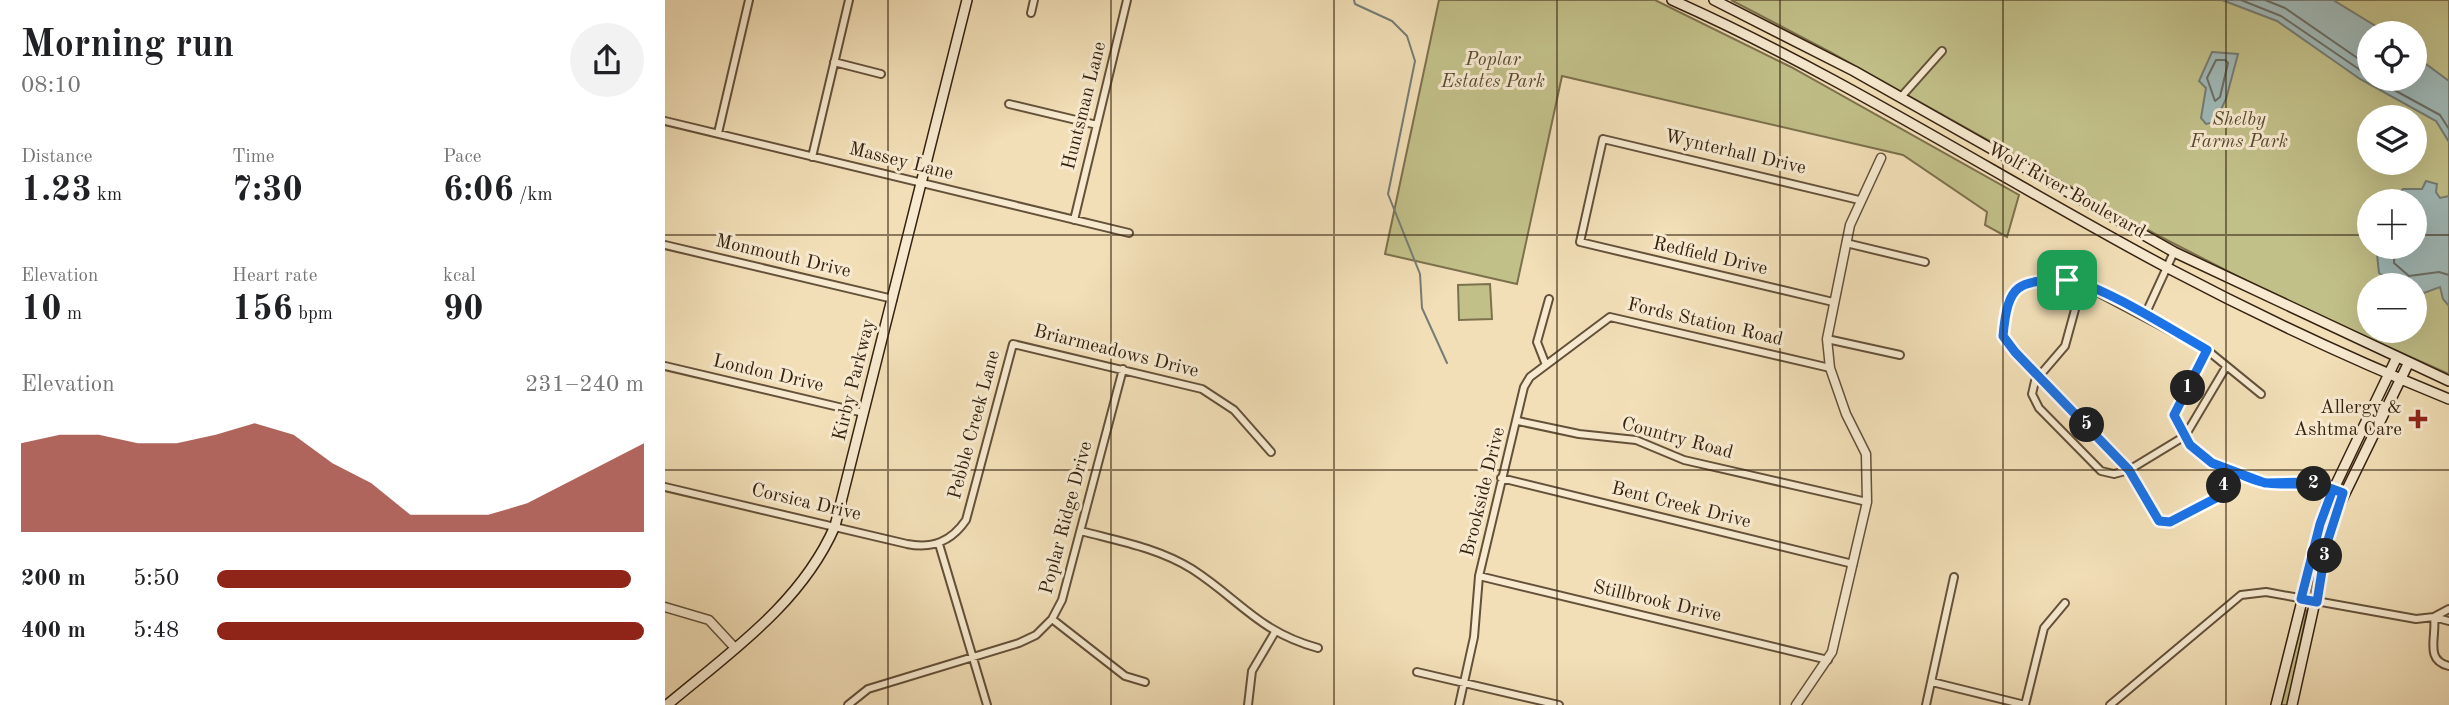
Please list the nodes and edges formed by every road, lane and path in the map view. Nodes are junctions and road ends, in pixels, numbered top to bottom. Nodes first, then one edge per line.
1 (749, 0) edge
2 (849, 0) edge
3 (967, 0) edge
4 (1034, 0) edge
5 (1127, 0) edge
6 (1672, 0) edge
7 (1714, 0) edge
8 (1031, 13) dead end
9 (1942, 51) dead end
10 (834, 62) junction
11 (881, 74) dead end
12 (1901, 97) junction
13 (1009, 104) dead end
14 (665, 121) edge
15 (1097, 125) junction
16 (717, 133) junction
17 (811, 157) junction
18 (1881, 158) dead end
19 (923, 184) junction
20 (1859, 200) junction
21 (1074, 220) junction
22 (1129, 233) dead end
23 (1580, 242) joint
24 (1846, 243) junction
25 (665, 245) edge
26 (2174, 251) junction
27 (1925, 262) dead end
28 (2168, 267) junction
29 (2082, 284) junction
30 (893, 299) junction
31 (1549, 299) dead end
32 (1833, 302) junction
33 (2145, 315) junction
34 (1827, 339) junction
35 (1013, 344) joint
36 (2207, 350) junction
37 (1900, 355) dead end
38 (2396, 359) junction
39 (2407, 363) junction
40 (1546, 365) junction
41 (665, 366) edge
42 (2226, 367) junction
43 (1830, 368) junction
44 (1123, 369) junction
45 (2389, 374) junction
46 (2039, 375) junction
47 (2400, 379) junction
48 (2449, 381) edge
49 (2260, 394) dead end
50 (2449, 399) edge
51 (865, 413) junction
52 (1518, 421) junction
53 (2185, 436) junction
54 (1271, 452) dead end
55 (2129, 470) junction
56 (2231, 470) junction
57 (1501, 478) junction
58 (665, 487) edge
59 (2333, 489) junction
60 (2343, 493) junction
61 (1867, 502) junction
62 (835, 526) junction
63 (1081, 531) junction
64 (939, 544) junction
65 (1853, 564) junction
66 (1479, 576) junction
67 (1954, 577) dead end
68 (2301, 599) junction
69 (2317, 602) junction
70 (2065, 603) dead end
71 (665, 607) edge
72 (2449, 609) edge
73 (2434, 617) junction
74 (1052, 619) junction
75 (2449, 621) edge
76 (1275, 632) junction
77 (735, 648) junction
78 (1318, 648) dead end
79 (974, 655) junction
80 (1828, 660) junction
81 (2449, 666) edge
82 (1417, 672) dead end
83 (1145, 682) dead end
84 (1932, 682) junction
85 (1464, 683) junction
86 (667, 705) edge
87 (848, 705) edge
88 (987, 705) edge
89 (1248, 705) edge
90 (1459, 705) edge
91 (1559, 705) edge
92 (1796, 705) edge
93 (1926, 705) edge
94 (2025, 705) edge
95 (2110, 705) edge
96 (2276, 705) edge
97 (2292, 705) edge

1 - 16 street
2 - 10 street
3 - 19 main road, Kirby Parkway
4 - 8 street
5 - 15 street, Huntsman Lane
6 - 28 main road, Wolf River Boulevard
7 - 12 main road, Wolf River Boulevard
9 - 12 street
10 - 11 street
10 - 17 street
12 - 26 main road, Wolf River Boulevard
13 - 15 street
14 - 16 street, Massey Lane
15 - 21 street, Huntsman Lane
16 - 17 street, Massey Lane
17 - 19 street, Massey Lane
18 - 20 street
19 - 21 street, Massey Lane
19 - 30 main road, Kirby Parkway
20 - 23 street, Wynterhall Drive
20 - 24 street
21 - 22 street, Massey Lane
23 - 32 street, Redfield Drive
24 - 27 street
24 - 32 street
25 - 30 street, Monmouth Drive
26 - 28 street
26 - 38 main road, Wolf River Boulevard
28 - 33 street
28 - 45 main road, Wolf River Boulevard
29 - 33 street
29 - 46 street
29 - 46 street
30 - 51 main road, Kirby Parkway
31 - 40 street
32 - 34 street
33 - 36 street
34 - 37 street
34 - 43 street
35 - 44 street, Briarmeadows Drive
35 - 64 street, Pebble Creek Lane
36 - 42 street
36 - 53 street
38 - 39 main road, Wolf River Boulevard
38 - 45 main road
39 - 47 main road
39 - 48 main road, Wolf River Boulevard
40 - 43 street, Fords Station Road
40 - 52 street, Brookside Drive
41 - 51 street, London Drive
42 - 49 street
42 - 53 street
43 - 61 street
44 - 54 street, Briarmeadows Drive
44 - 63 street, Poplar Ridge Drive
45 - 47 main road, Wolf River Boulevard
45 - 59 main road
46 - 55 street
46 - 55 street
47 - 50 main road, Wolf River Boulevard
47 - 60 main road
51 - 62 main road, Kirby Parkway
52 - 57 street, Brookside Drive
52 - 61 street, Country Road
53 - 55 street
53 - 56 street
55 - 56 street
56 - 59 street
57 - 65 street, Bent Creek Drive
57 - 66 street, Brookside Drive
58 - 62 street, Corsica Drive
59 - 60 street
59 - 68 main road
60 - 69 main road
61 - 65 street
62 - 64 street, Corsica Drive
62 - 77 main road, Kirby Parkway
63 - 74 street, Poplar Ridge Drive
63 - 76 street
64 - 79 street
65 - 80 street
66 - 80 street, Stillbrook Drive
66 - 85 street, Brookside Drive
67 - 84 street
68 - 69 street
68 - 95 street
68 - 96 main road
69 - 73 street
69 - 97 main road
70 - 94 street
71 - 77 street
72 - 73 street
73 - 75 street
73 - 81 street
74 - 79 street, Poplar Ridge Drive
74 - 83 street
76 - 78 street
76 - 89 street
77 - 86 main road, Kirby Parkway
79 - 87 street, Poplar Ridge Drive
79 - 88 street
80 - 92 street
82 - 85 street
84 - 93 street
84 - 94 street
85 - 90 street, Brookside Drive
85 - 91 street

